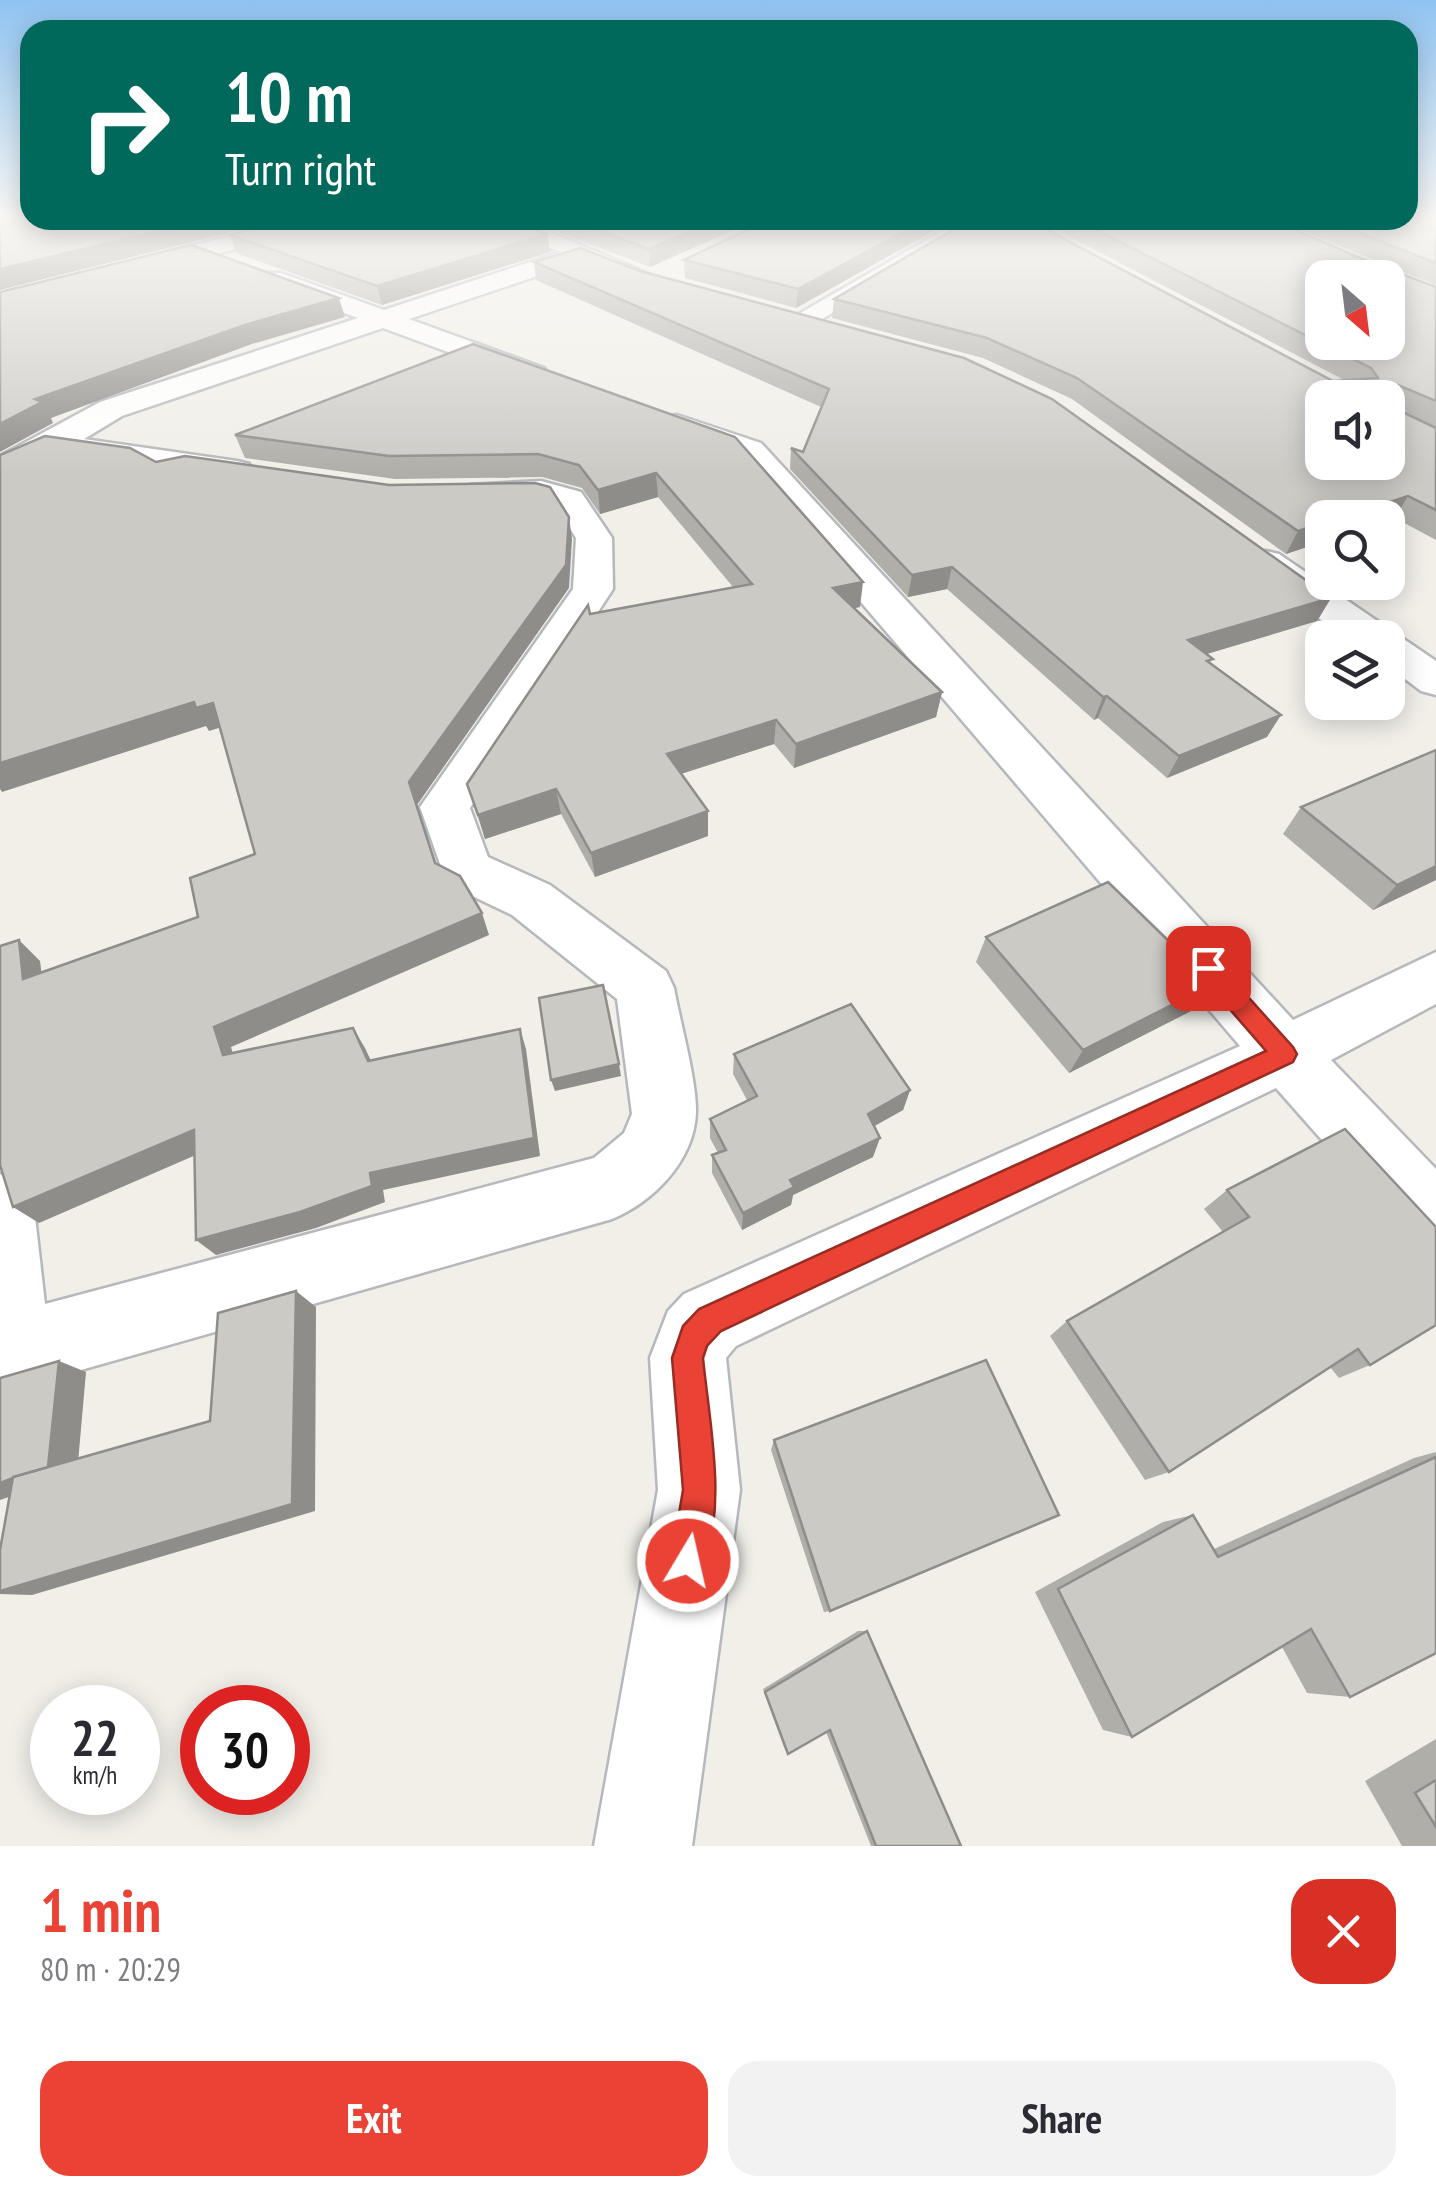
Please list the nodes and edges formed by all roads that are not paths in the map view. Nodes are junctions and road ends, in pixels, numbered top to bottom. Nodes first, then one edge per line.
1 (335, 302) edge
2 (432, 302) edge
3 (833, 302) edge
4 (762, 312) edge
5 (380, 319) junction
6 (798, 322) junction
7 (837, 332) edge
8 (564, 384) edge
9 (638, 410) edge
10 (53, 444) junction
11 (0, 469) edge
12 (281, 477) edge
13 (432, 493) edge
14 (1244, 546) edge
15 (1349, 620) edge
16 (1405, 659) edge
17 (1436, 681) edge
18 (1436, 976) edge
19 (1284, 1054) junction
20 (0, 1208) edge
21 (1436, 1218) edge
22 (7, 1353) edge
23 (643, 1846) edge

1 - 5 street
2 - 5 street
3 - 6 street
4 - 6 street
5 - 8 street
5 - 10 street
6 - 7 street
9 - 19 street
10 - 11 street
10 - 12 street
13 - 22 street
14 - 15 street
16 - 17 street
18 - 19 street
19 - 21 street
19 - 23 street
20 - 22 street

